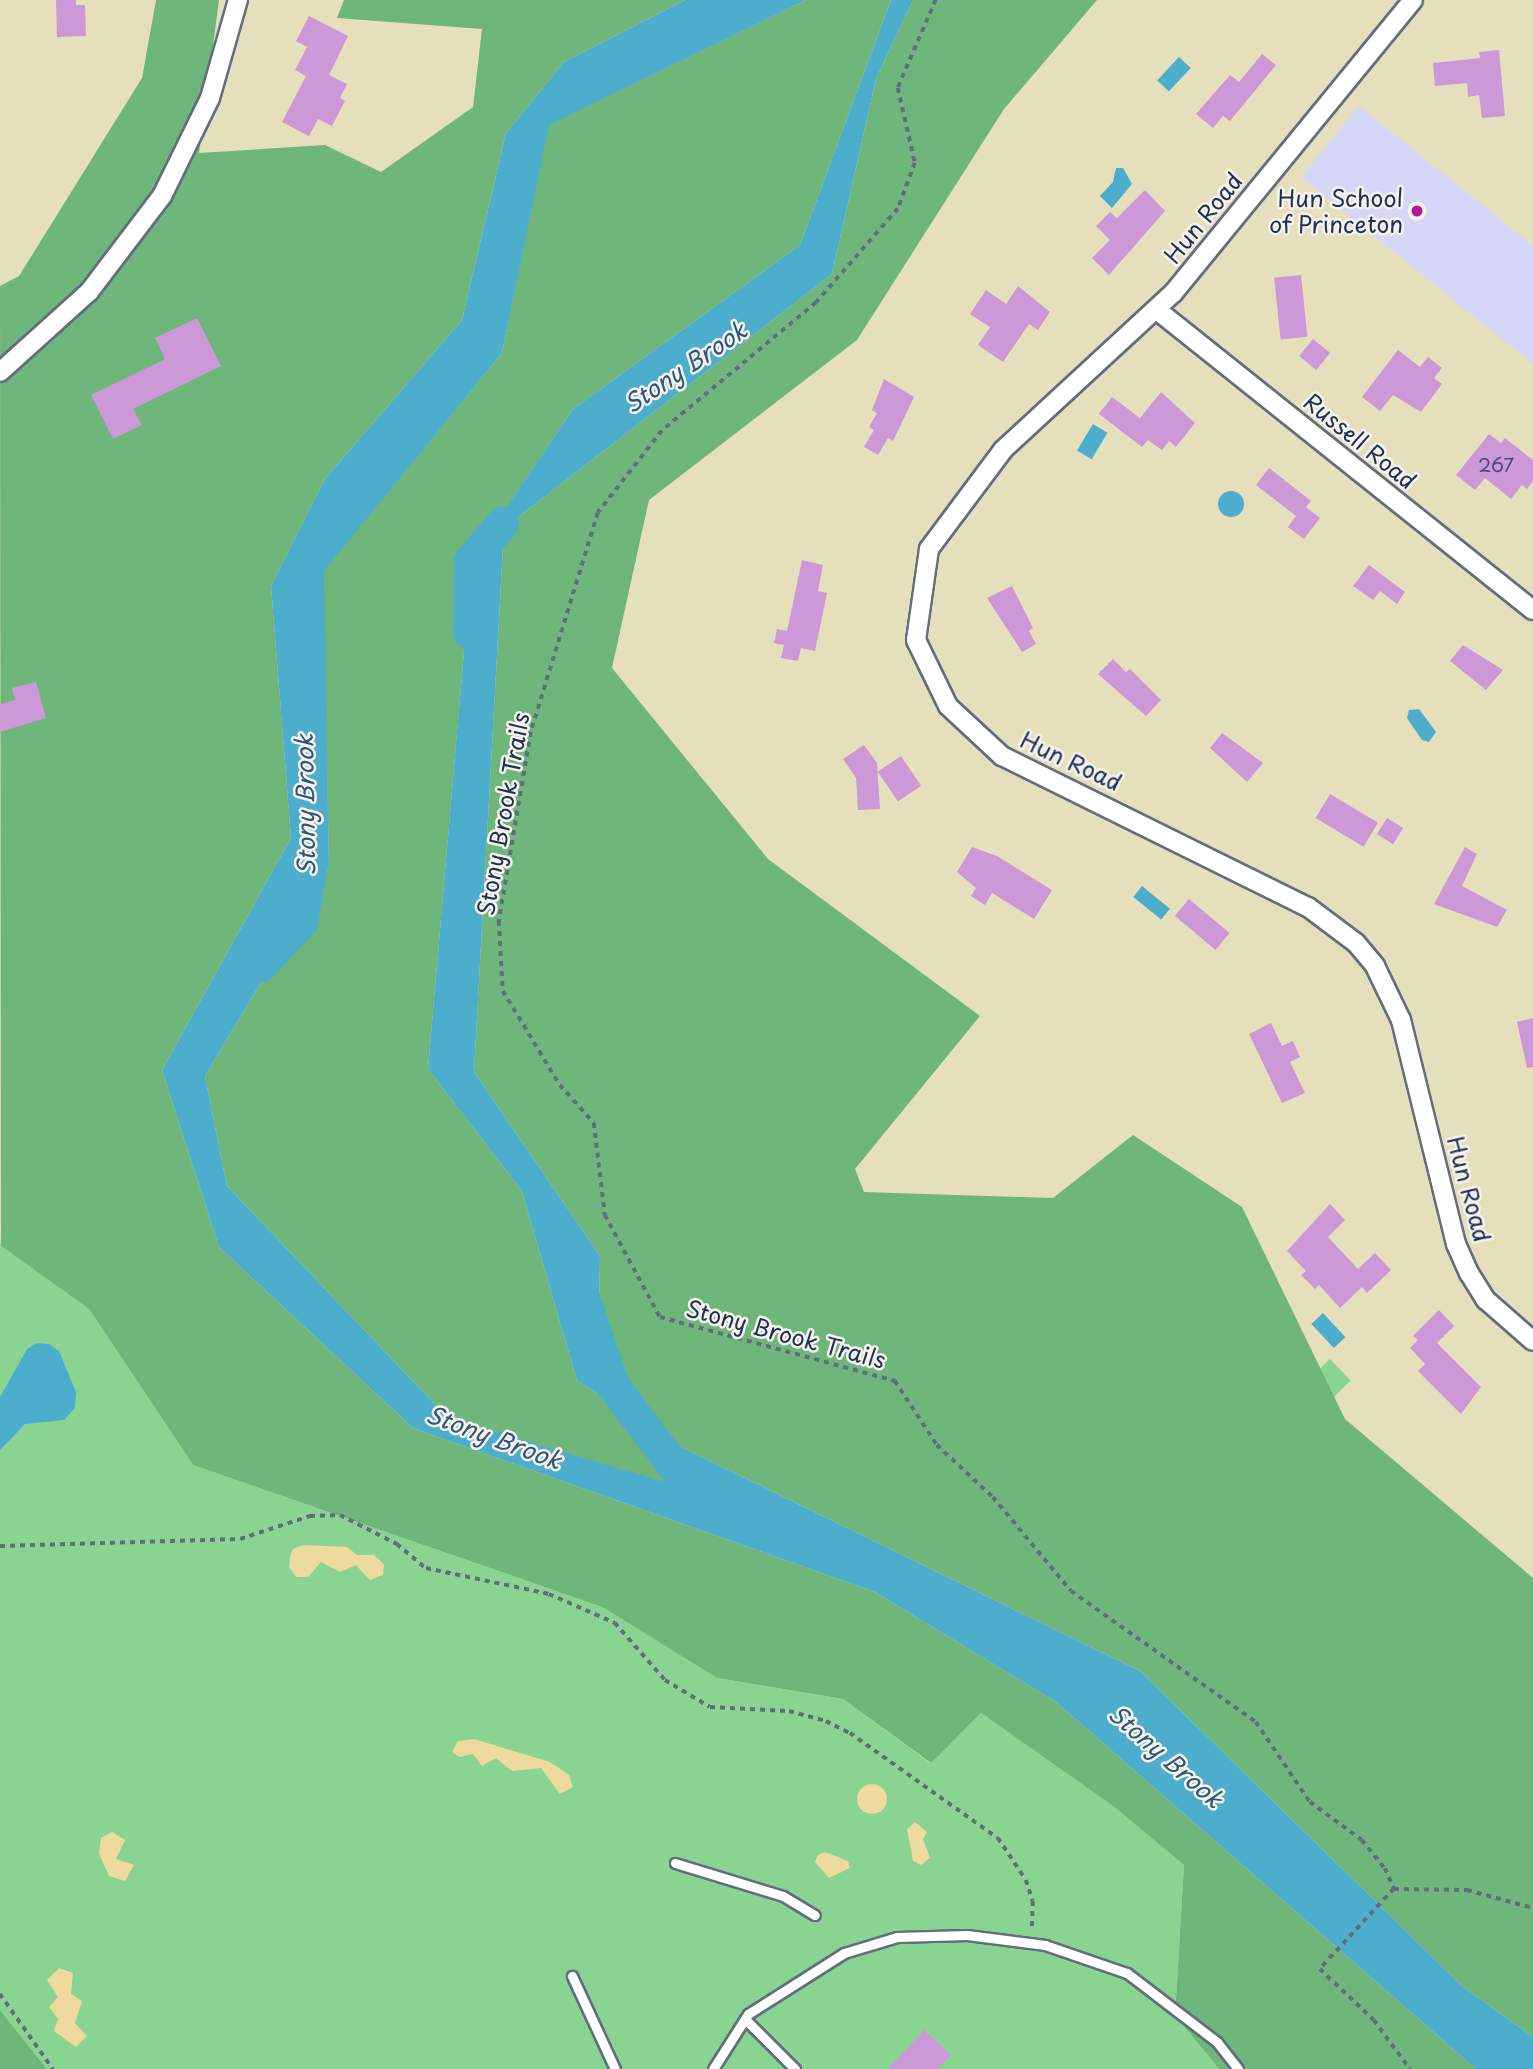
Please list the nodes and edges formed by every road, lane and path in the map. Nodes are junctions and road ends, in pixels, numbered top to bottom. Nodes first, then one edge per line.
1 (239, 0) edge
2 (936, 0) edge
3 (1412, 0) edge
4 (1157, 310) junction
5 (0, 372) edge
6 (1533, 610) edge
7 (1533, 1341) edge
8 (0, 1546) edge
9 (675, 1863) dead end
10 (1394, 1889) junction
11 (1533, 1908) edge
12 (815, 1915) dead end
13 (1030, 1944) junction
14 (572, 1976) dead end
15 (0, 1994) edge
16 (745, 2019) junction
17 (53, 2069) edge
18 (615, 2069) edge
19 (713, 2069) edge
20 (795, 2069) edge
21 (1238, 2069) edge
22 (1410, 2069) edge

1 - 5 street
2 - 10 path, Stony Brook Trails
3 - 4 street, Hun Road
4 - 6 street, Russell Road
4 - 7 street, Hun Road
8 - 13 path
9 - 12 lane
10 - 11 path
10 - 22 path
13 - 16 lane
13 - 21 lane
14 - 18 lane
15 - 17 path
16 - 19 lane
16 - 20 lane

